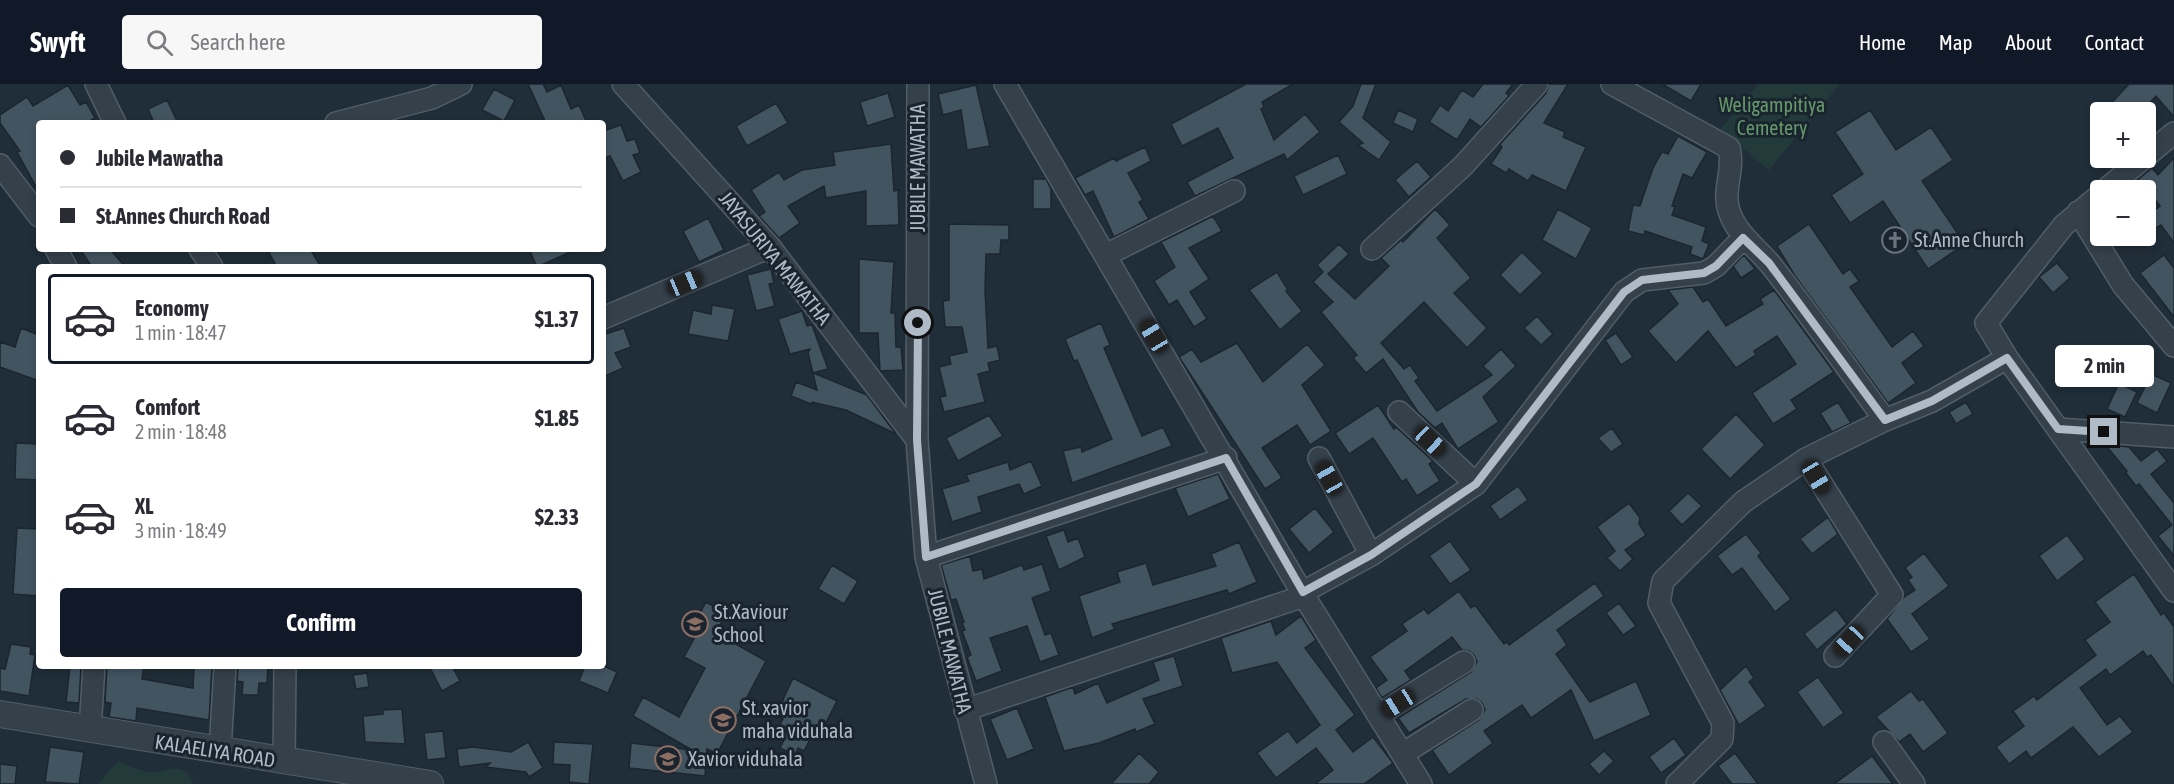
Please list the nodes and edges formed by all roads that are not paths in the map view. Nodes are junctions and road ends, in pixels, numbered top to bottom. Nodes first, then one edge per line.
1 (96, 84) edge
2 (461, 84) edge
3 (623, 84) edge
4 (918, 84) edge
5 (1006, 84) edge
6 (1537, 84) edge
7 (1612, 84) edge
8 (114, 120) edge
9 (348, 120) edge
10 (2174, 133) edge
11 (0, 165) edge
12 (2117, 180) edge
13 (1234, 191) dead end
14 (2090, 203) edge
15 (2078, 212) junction
16 (36, 215) edge
17 (1743, 238) junction
18 (770, 248) junction
19 (1371, 249) dead end
20 (1106, 255) junction
21 (606, 317) edge
22 (2174, 346) edge
23 (2007, 358) junction
24 (1400, 412) dead end
25 (1885, 420) junction
26 (2058, 429) junction
27 (2174, 437) edge
28 (917, 440) junction
29 (1226, 458) junction
30 (1319, 458) dead end
31 (1806, 459) junction
32 (1476, 484) junction
33 (1371, 555) junction
34 (926, 557) junction
35 (2174, 591) edge
36 (1304, 594) junction
37 (1835, 656) dead end
38 (1464, 662) dead end
39 (94, 669) edge
40 (225, 669) edge
41 (285, 669) edge
42 (965, 710) junction
43 (1472, 710) dead end
44 (0, 714) edge
45 (1380, 714) junction
46 (90, 730) junction
47 (1884, 742) dead end
48 (220, 751) junction
49 (1404, 753) junction
50 (285, 762) junction
51 (430, 784) edge
52 (986, 784) edge
53 (1421, 784) edge
54 (1677, 784) edge
55 (1914, 784) edge

1 - 8 street
2 - 9 street
3 - 18 street, JAYASURIYA MAWATHA
4 - 28 street, JUBILE MAWATHA
5 - 20 street
6 - 19 street
7 - 17 street
10 - 12 street
11 - 16 street
13 - 20 street
14 - 15 street
15 - 22 street
15 - 23 street
17 - 25 street
17 - 32 street
18 - 21 street
18 - 28 street, JAYASURIYA MAWATHA
20 - 29 street
23 - 25 street
23 - 26 street
24 - 32 street
25 - 31 street
26 - 27 street
26 - 35 street
28 - 34 street, JUBILE MAWATHA
29 - 34 street
29 - 36 street
30 - 33 street
31 - 37 street
31 - 54 street
32 - 33 street
33 - 36 street
34 - 42 street, JUBILE MAWATHA
36 - 42 street
36 - 45 street
38 - 45 street
39 - 46 street
40 - 48 street
41 - 50 street
42 - 52 street, JUBILE MAWATHA
43 - 49 street
44 - 46 street, KALAELIYA ROAD
45 - 49 street
46 - 48 street, KALAELIYA ROAD
47 - 55 street
48 - 50 street, KALAELIYA ROAD
49 - 53 street
50 - 51 street, KALAELIYA ROAD

